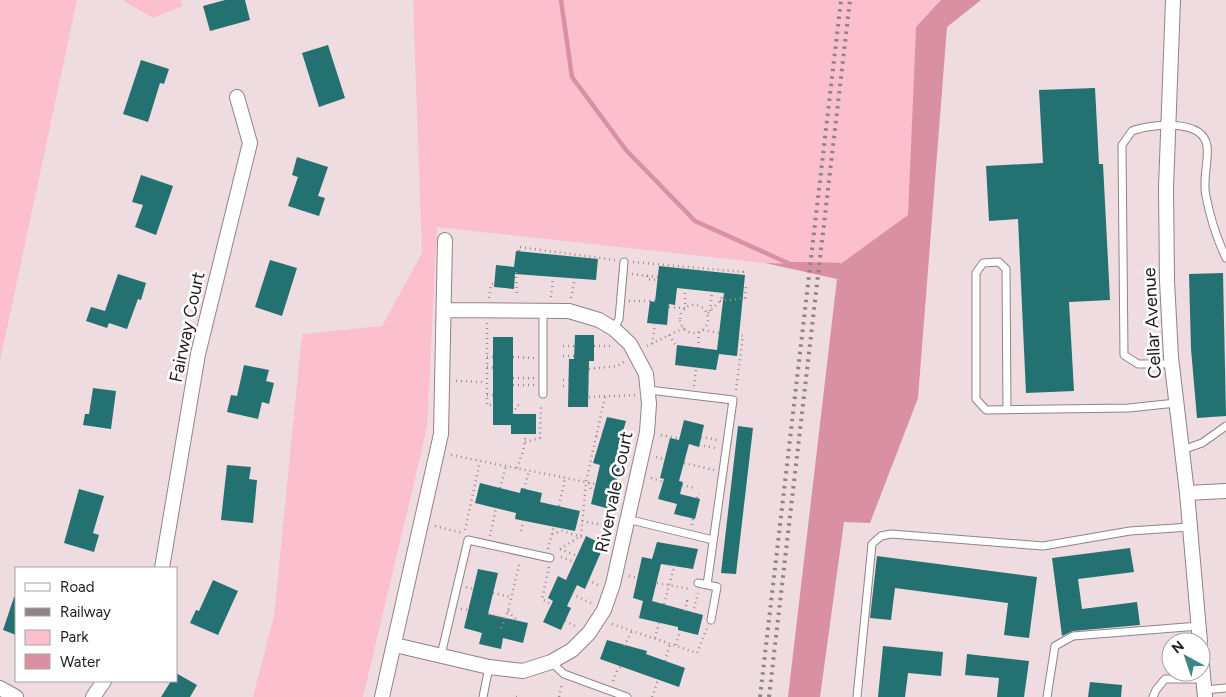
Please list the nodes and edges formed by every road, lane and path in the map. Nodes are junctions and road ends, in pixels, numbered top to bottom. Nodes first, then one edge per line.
1 (1173, 0) edge
2 (237, 97) dead end
3 (1167, 125) junction
4 (445, 240) dead end
5 (1226, 258) edge
6 (624, 262) dead end
7 (516, 272) dead end
8 (623, 273) junction
9 (552, 278) dead end
10 (575, 278) dead end
11 (658, 279) dead end
12 (744, 287) dead end
13 (685, 289) dead end
14 (712, 292) dead end
15 (724, 293) dead end
16 (620, 300) junction
17 (655, 301) dead end
18 (720, 301) junction
19 (669, 307) dead end
20 (685, 308) junction
21 (445, 310) junction
22 (487, 310) junction
23 (517, 310) junction
24 (546, 311) junction
25 (569, 312) junction
26 (709, 312) junction
27 (655, 324) dead end
28 (684, 328) junction
29 (614, 329) junction
30 (703, 330) junction
31 (699, 332) junction
32 (719, 333) dead end
33 (669, 335) junction
34 (739, 335) dead end
35 (652, 344) junction
36 (563, 346) dead end
37 (575, 346) dead end
38 (677, 347) dead end
39 (698, 348) dead end
40 (636, 354) junction
41 (563, 356) dead end
42 (574, 356) dead end
43 (487, 357) junction
44 (493, 357) dead end
45 (513, 357) dead end
46 (543, 358) junction
47 (1172, 364) junction
48 (486, 368) junction
49 (493, 368) dead end
50 (696, 368) dead end
51 (589, 369) dead end
52 (513, 378) dead end
53 (563, 380) dead end
54 (569, 380) dead end
55 (442, 381) junction
56 (487, 382) junction
57 (543, 382) junction
58 (513, 385) dead end
59 (563, 386) dead end
60 (569, 386) dead end
61 (649, 392) junction
62 (543, 394) dead end
63 (487, 395) junction
64 (493, 395) dead end
65 (694, 395) junction
66 (605, 396) junction
67 (589, 397) dead end
68 (734, 400) junction
69 (522, 403) dead end
70 (1176, 403) junction
71 (541, 404) dead end
72 (493, 405) dead end
73 (1006, 410) junction
74 (513, 414) dead end
75 (1226, 426) edge
76 (647, 432) junction
77 (526, 434) dead end
78 (596, 436) junction
79 (701, 437) dead end
80 (602, 438) dead end
81 (680, 439) dead end
82 (525, 442) junction
83 (727, 442) junction
84 (699, 445) dead end
85 (726, 450) junction
86 (1182, 450) junction
87 (437, 452) junction
88 (480, 461) junction
89 (684, 463) dead end
90 (506, 466) junction
91 (517, 468) junction
92 (529, 470) junction
93 (723, 472) junction
94 (565, 478) junction
95 (587, 482) junction
96 (596, 484) dead end
97 (682, 485) dead end
98 (500, 488) dead end
99 (695, 488) dead end
100 (524, 489) dead end
101 (594, 491) dead end
102 (1226, 491) edge
103 (699, 493) dead end
104 (1187, 493) junction
105 (698, 498) dead end
106 (559, 506) dead end
107 (496, 508) dead end
108 (523, 521) dead end
109 (582, 521) junction
110 (626, 525) junction
111 (435, 526) dead end
112 (554, 526) dead end
113 (1190, 528) junction
114 (521, 531) dead end
115 (552, 534) junction
116 (581, 536) junction
117 (585, 538) dead end
118 (713, 540) junction
119 (488, 544) junction
120 (522, 552) junction
121 (577, 556) dead end
122 (550, 557) junction
123 (574, 562) dead end
124 (674, 564) dead end
125 (162, 567) edge
126 (657, 583) dead end
127 (702, 584) junction
128 (668, 585) junction
129 (691, 590) dead end
130 (543, 592) junction
131 (493, 593) dead end
132 (572, 594) dead end
133 (549, 595) dead end
134 (511, 597) junction
135 (688, 602) dead end
136 (551, 604) dead end
137 (664, 604) dead end
138 (685, 611) dead end
139 (508, 612) junction
140 (693, 613) dead end
141 (488, 614) dead end
142 (602, 615) junction
143 (504, 618) junction
144 (517, 620) dead end
145 (710, 620) joint
146 (659, 623) dead end
147 (1199, 626) junction
148 (501, 628) dead end
149 (632, 631) junction
150 (680, 631) dead end
151 (1199, 632) edge
152 (655, 638) junction
153 (670, 644) junction
154 (395, 645) junction
155 (624, 646) dead end
156 (676, 646) junction
157 (441, 655) junction
158 (665, 661) dead end
159 (551, 662) junction
160 (623, 664) dead end
161 (489, 667) junction
162 (658, 680) dead end
163 (103, 682) edge
164 (0, 688) edge
165 (1226, 688) edge
166 (1204, 689) edge
167 (609, 691) junction
168 (16, 697) edge
169 (93, 697) edge
170 (382, 697) edge
171 (483, 697) edge
172 (627, 697) edge
173 (652, 697) edge
174 (857, 697) edge
175 (1047, 697) edge
176 (1154, 697) edge

1 - 3 street, Cellar Avenue
2 - 125 street, Fairway Court
3 - 5 lane
3 - 47 street, Cellar Avenue
3 - 47 lane
4 - 21 street
6 - 8 lane
7 - 23 path
8 - 11 path
8 - 16 lane
9 - 24 path
10 - 25 path
12 - 18 path
13 - 20 path
14 - 26 path
15 - 18 path
16 - 17 path
16 - 29 lane
18 - 26 path
19 - 20 path
20 - 26 path
20 - 28 path
21 - 22 street, Rivervale Court
21 - 55 street
22 - 23 street, Rivervale Court
22 - 43 path
23 - 24 street, Rivervale Court
24 - 25 street, Rivervale Court
24 - 46 lane
25 - 29 street, Rivervale Court
26 - 30 path
27 - 35 path
28 - 31 path
28 - 33 path
29 - 40 street, Rivervale Court
30 - 31 path
30 - 32 path
31 - 39 path
33 - 35 path
33 - 38 path
34 - 68 path
35 - 40 path
36 - 37 path
40 - 51 path
40 - 61 street, Rivervale Court
41 - 42 path
43 - 44 path
43 - 48 path
45 - 46 path
46 - 57 lane
47 - 70 street, Cellar Avenue
48 - 49 path
48 - 56 path
50 - 65 path
52 - 57 path
53 - 54 path
55 - 56 path
55 - 87 street
56 - 63 path
57 - 58 path
57 - 62 lane
59 - 60 path
61 - 65 lane
61 - 66 path
61 - 76 street, Rivervale Court
63 - 64 path
63 - 72 path
65 - 68 lane
66 - 67 path
66 - 78 path
68 - 83 lane
69 - 74 path
70 - 73 lane
70 - 86 street, Cellar Avenue
71 - 82 path
73 - 73 lane
75 - 86 lane
76 - 81 path
76 - 110 street, Rivervale Court
77 - 82 path
78 - 80 path
78 - 95 path
79 - 83 path
82 - 91 path
83 - 85 lane
84 - 85 path
85 - 93 lane
86 - 104 street, Cellar Avenue
87 - 88 path
87 - 154 street
88 - 90 path
88 - 111 path
89 - 93 path
90 - 91 path
90 - 98 path
91 - 92 path
92 - 94 path
92 - 100 path
93 - 118 lane
94 - 95 path
94 - 106 path
95 - 96 path
95 - 101 path
95 - 109 path
97 - 99 path
102 - 104 street
103 - 105 path
104 - 113 street, Cellar Avenue
107 - 119 path
108 - 114 path
109 - 110 path
109 - 116 path
110 - 118 lane
110 - 142 street, Rivervale Court
112 - 115 path
113 - 147 street, Cellar Avenue
113 - 174 lane
115 - 116 path
115 - 122 path
116 - 117 path
116 - 121 path
118 - 127 lane
119 - 120 lane
119 - 157 lane
120 - 122 lane
120 - 134 path
122 - 123 path
122 - 130 path
124 - 128 path
126 - 128 path
127 - 140 path
127 - 145 lane
128 - 129 path
128 - 137 path
130 - 133 path
130 - 136 path
131 - 134 path
132 - 142 path
134 - 139 path
135 - 138 path
139 - 143 path
139 - 144 path
141 - 143 path
142 - 149 path
142 - 159 street, Rivervale Court
143 - 148 path
145 - 156 path
146 - 152 path
147 - 151 street, Cellar Avenue
147 - 175 lane
149 - 152 path
149 - 155 path
150 - 156 path
152 - 153 path
153 - 156 path
153 - 158 path
154 - 157 street, Rivervale Court
154 - 170 street
157 - 161 street, Rivervale Court
159 - 161 street, Rivervale Court
159 - 167 lane
160 - 167 path
161 - 171 lane
162 - 173 path
163 - 169 street
164 - 168 street
165 - 166 lane
166 - 176 lane
167 - 172 lane

